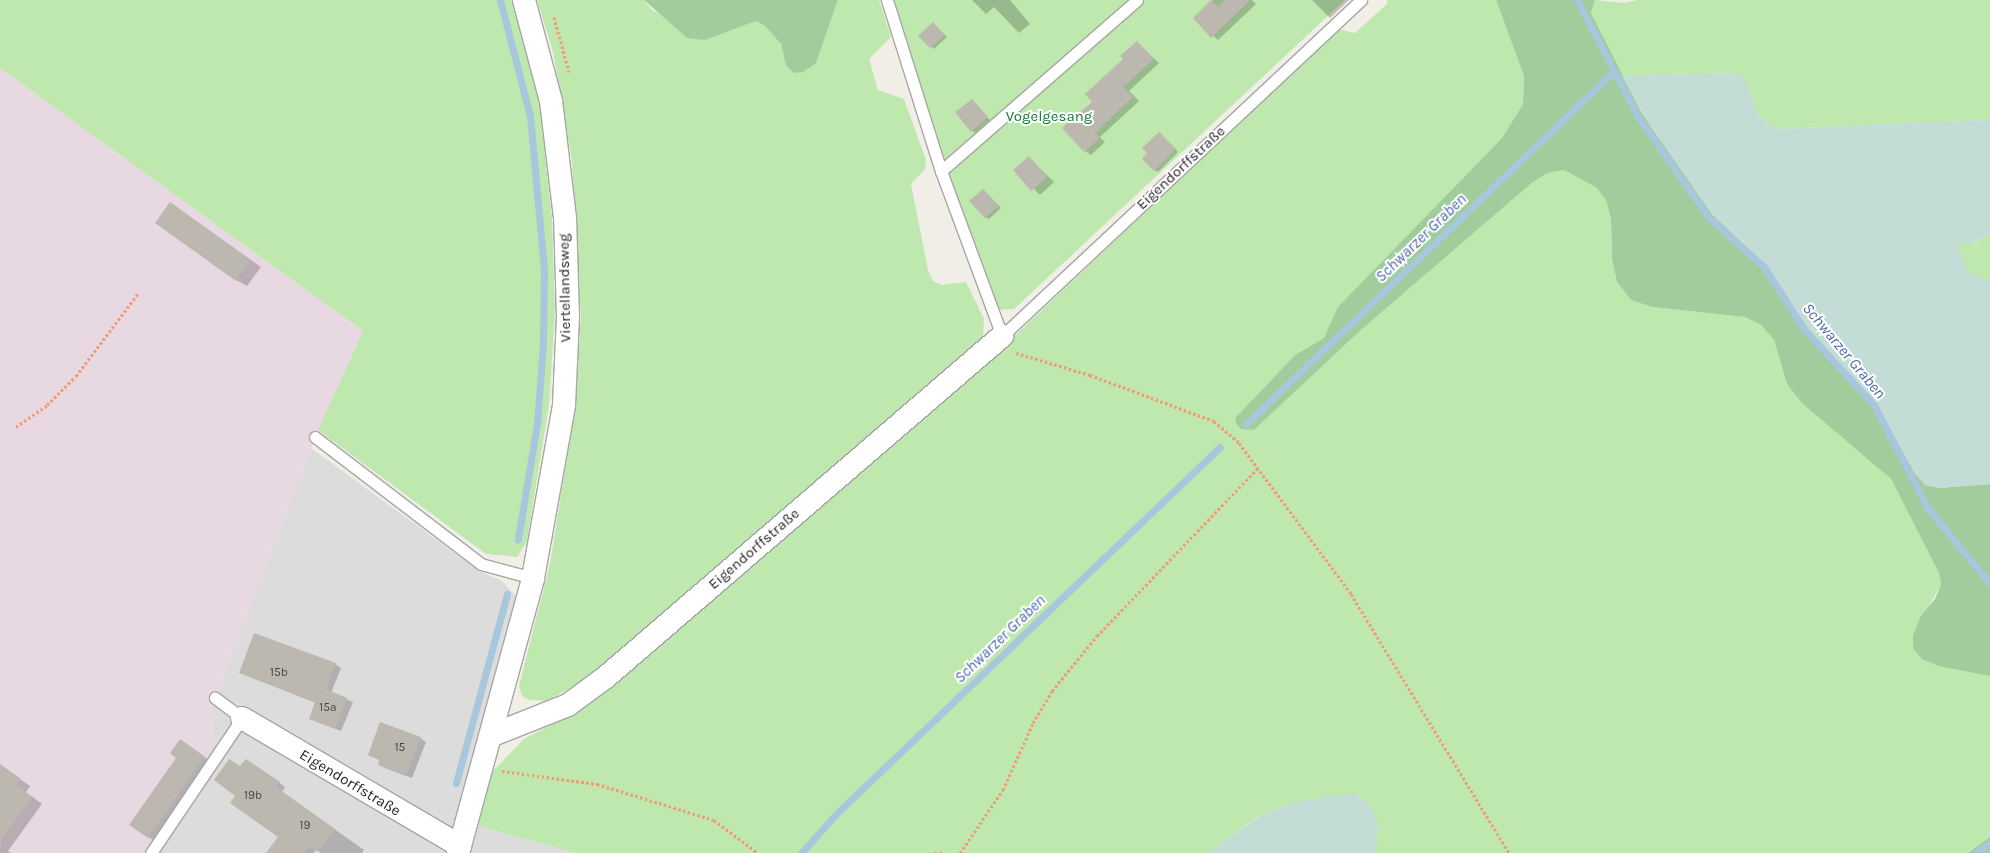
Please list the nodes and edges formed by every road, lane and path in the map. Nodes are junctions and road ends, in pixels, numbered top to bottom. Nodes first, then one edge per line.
1 (524, 0) edge
2 (888, 0) edge
3 (1137, 0) edge
4 (1361, 0) edge
5 (941, 171) junction
6 (139, 292) dead end
7 (1002, 336) junction
8 (16, 427) dead end
9 (315, 437) dead end
10 (1258, 468) junction
11 (533, 578) junction
12 (518, 630) joint
13 (215, 698) dead end
14 (242, 718) junction
15 (490, 736) junction
16 (481, 768) junction
17 (459, 850) edge
18 (151, 853) edge
19 (758, 853) edge
20 (934, 853) edge
21 (942, 853) edge
22 (960, 853) edge
23 (1509, 853) edge

1 - 11 street, Viertellandsweg
2 - 5 lane
3 - 5 lane
4 - 7 lane, Eigendorffstraße
5 - 7 lane
6 - 8 path
7 - 10 path
7 - 15 street, Eigendorffstraße
9 - 11 lane
10 - 22 path
10 - 23 path
11 - 12 street, Viertellandsweg
12 - 15 street, Eigendorffstraße
13 - 14 lane, Eigendorffstraße
14 - 17 street, Eigendorffstraße
14 - 18 lane
15 - 16 street, Eigendorffstraße
16 - 17 street, Eigendorffstraße
16 - 19 path
20 - 21 path

